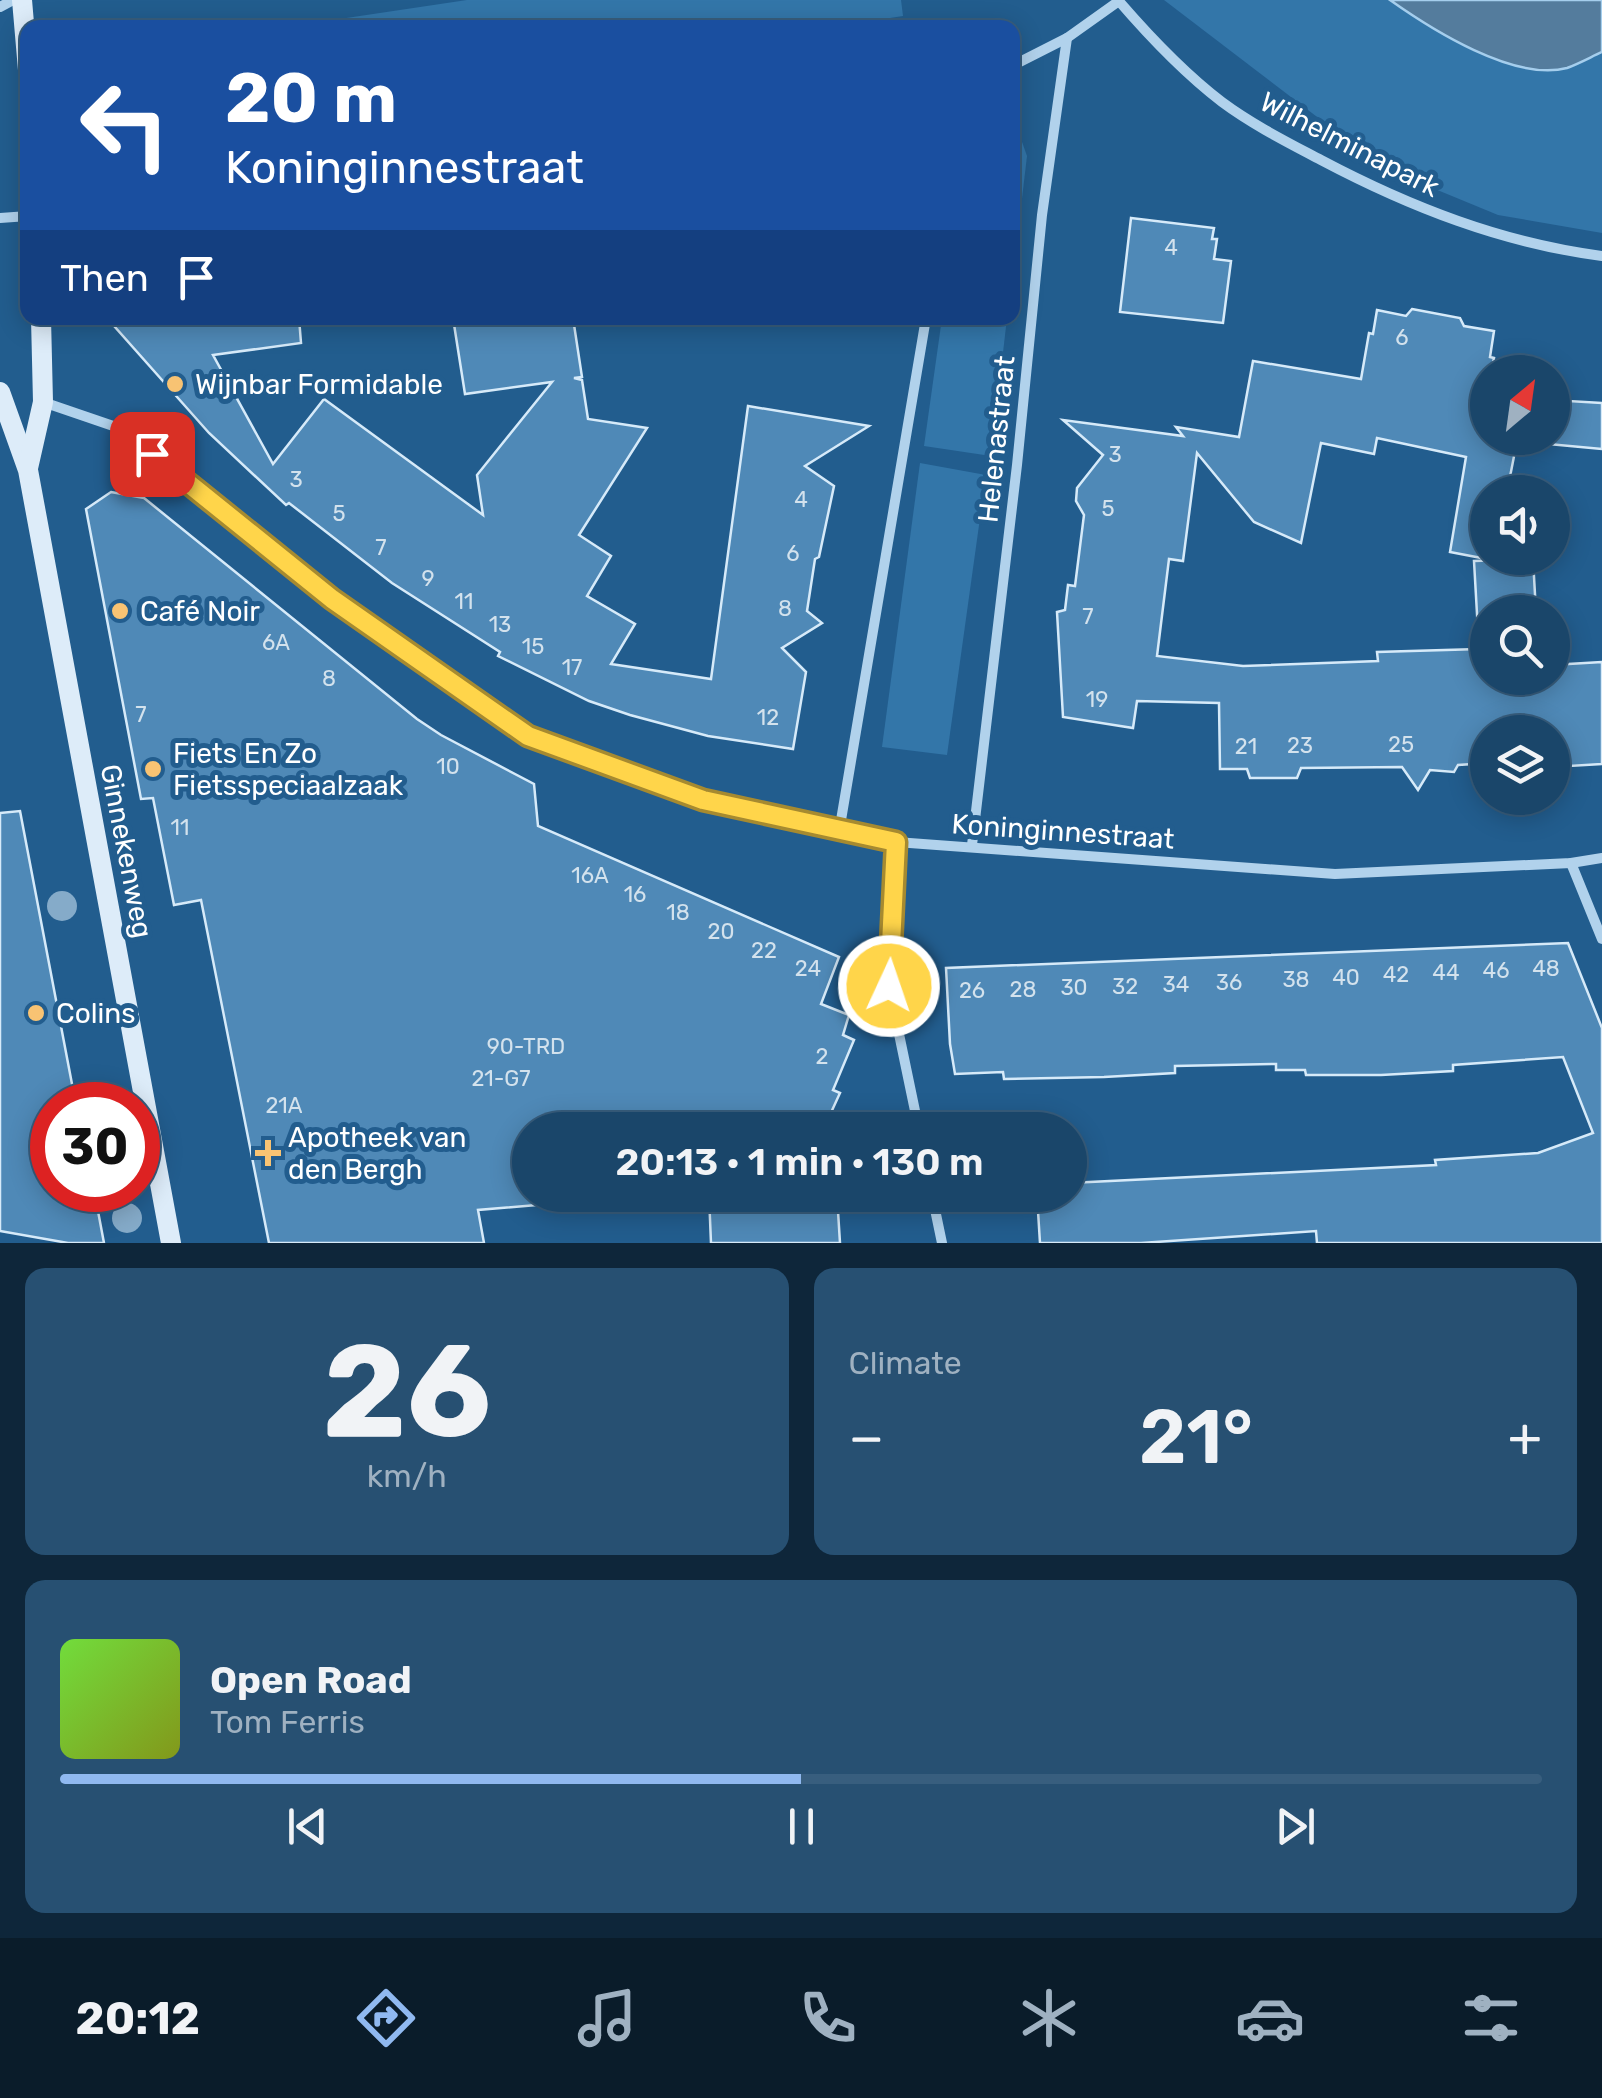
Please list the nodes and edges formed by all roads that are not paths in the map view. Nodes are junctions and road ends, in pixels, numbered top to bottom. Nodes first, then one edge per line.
1 (13, 0) edge
2 (1118, 1) edge
3 (0, 8) edge
4 (1067, 38) junction
5 (1020, 62) edge
6 (1602, 256) edge
7 (42, 325) edge
8 (925, 325) edge
9 (0, 392) edge
10 (43, 402) junction
11 (28, 470) junction
12 (838, 832) junction
13 (896, 842) junction
14 (972, 845) junction
15 (1602, 858) edge
16 (1570, 863) junction
17 (1602, 939) edge
18 (915, 1112) edge
19 (936, 1212) edge
20 (171, 1243) edge
21 (942, 1243) edge

1 - 3 street
2 - 4 street
2 - 6 street, Wilhelminapark
4 - 5 street
4 - 14 street, Helenastraat
7 - 10 street, Ginnekenweg
8 - 12 street
9 - 11 street, Ginnekenweg
10 - 11 street, Ginnekenweg
10 - 12 street, Koninginnestraat
11 - 20 street, Ginnekenweg
12 - 13 street, Koninginnestraat
13 - 14 street, Koninginnestraat
13 - 18 street
14 - 16 street, Koninginnestraat
15 - 16 street, Koninginnestraat
16 - 17 street
19 - 21 street

